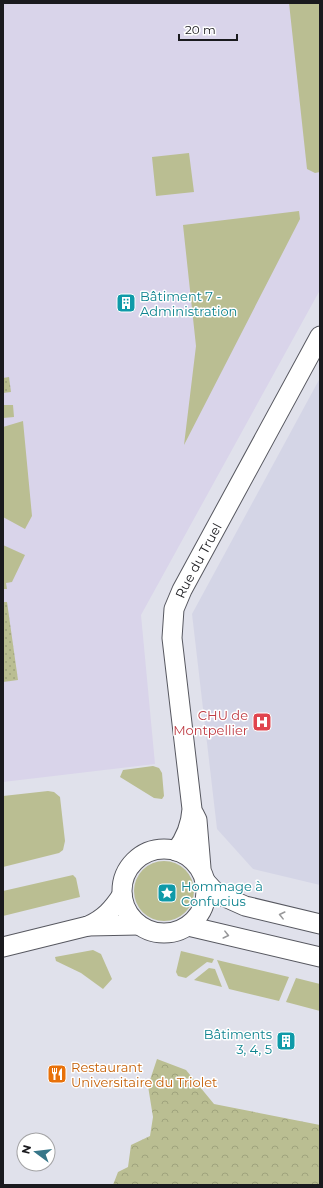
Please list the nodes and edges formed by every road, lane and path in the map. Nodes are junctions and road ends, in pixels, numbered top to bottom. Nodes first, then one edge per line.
1 (320, 336) edge
2 (192, 809) junction
3 (176, 851) junction
4 (203, 875) junction
5 (122, 895) junction
6 (320, 924) edge
7 (139, 925) junction
8 (88, 926) junction
9 (188, 926) junction
10 (3, 947) edge
11 (320, 957) edge

1 - 2 street, Rue du Truel
2 - 3 street, Rue du Truel
2 - 4 street, Rue du Truel
3 - 4 street
3 - 5 street
6 -> 4 street
4 - 9 street
5 - 7 street
5 - 8 street
7 - 8 street
7 - 9 street
8 - 10 street
9 -> 11 street

